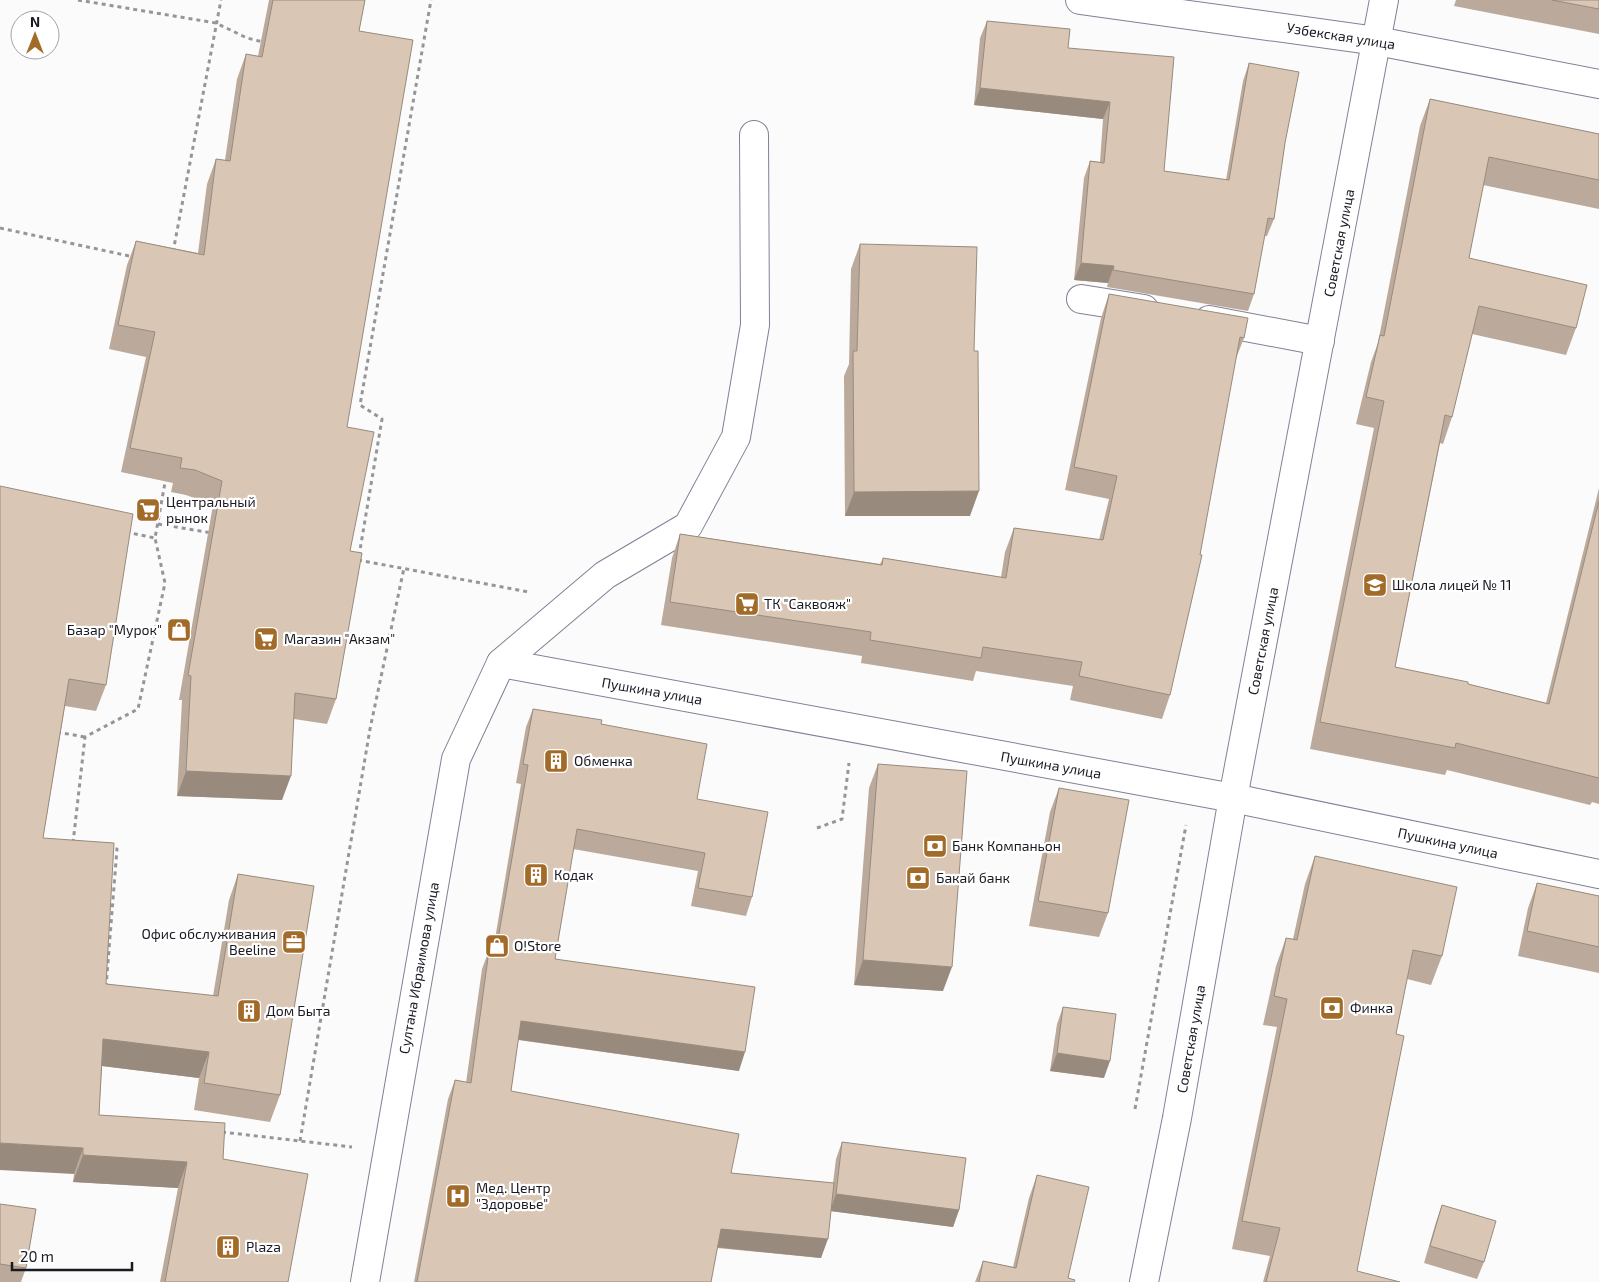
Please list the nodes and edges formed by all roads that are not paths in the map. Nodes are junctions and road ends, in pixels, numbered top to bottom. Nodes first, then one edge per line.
1 (1080, 0) edge
2 (1384, 0) edge
3 (1377, 41) junction
4 (1599, 84) edge
5 (754, 135) dead end
6 (1081, 299) dead end
7 (1320, 341) junction
8 (501, 663) junction
9 (1233, 798) junction
10 (1599, 874) edge
11 (365, 1282) edge
12 (1144, 1282) edge

1 - 3 street, Узбекская улица
2 - 3 street, Советская улица
3 - 4 street, Узбекская улица
3 - 7 street, Советская улица
5 - 8 street
6 - 7 street
7 - 9 street, Советская улица
8 - 9 street, Пушкина улица
8 - 11 street, Султана Ибраимова улица
9 - 10 street, Пушкина улица
9 - 12 street, Советская улица

